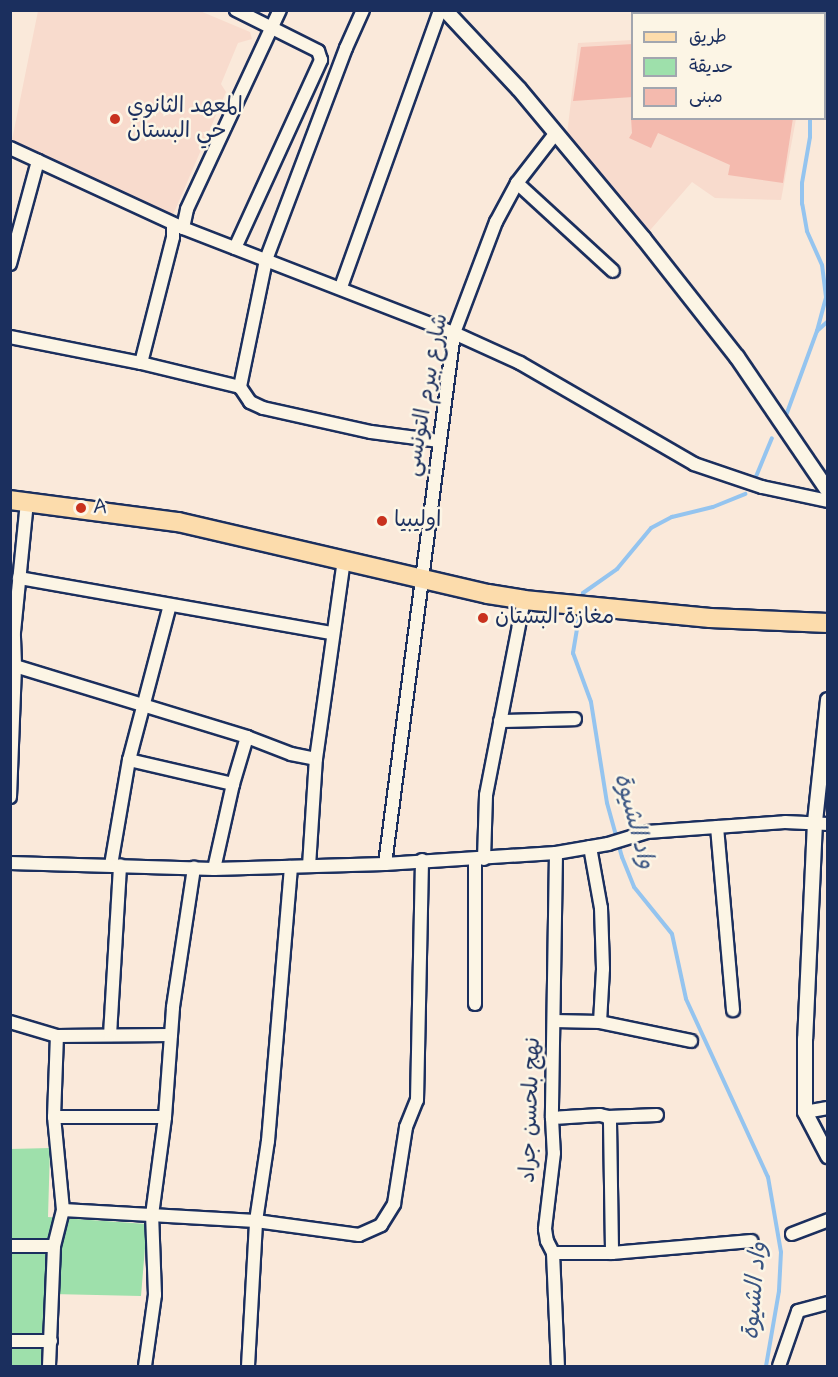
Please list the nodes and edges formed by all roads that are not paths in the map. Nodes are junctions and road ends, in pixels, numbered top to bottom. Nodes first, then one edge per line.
1 (236, 10) edge
2 (280, 10) edge
3 (363, 10) edge
4 (440, 10) edge
5 (445, 10) edge
6 (272, 27) junction
7 (555, 134) junction
8 (10, 148) edge
9 (38, 161) junction
10 (517, 183) junction
11 (178, 226) junction
12 (235, 248) junction
13 (266, 260) junction
14 (10, 264) edge
15 (613, 271) dead end
16 (341, 287) junction
17 (454, 333) junction
18 (10, 337) edge
19 (141, 363) junction
20 (240, 387) junction
21 (439, 441) junction
22 (828, 491) edge
23 (19, 501) edge
24 (828, 501) edge
25 (344, 561) junction
26 (19, 578) junction
27 (420, 579) junction
28 (524, 600) junction
29 (170, 605) junction
30 (828, 623) edge
31 (12, 632) edge
32 (332, 633) junction
33 (15, 666) junction
34 (828, 700) edge
35 (143, 705) junction
36 (575, 719) dead end
37 (500, 722) junction
38 (247, 737) junction
39 (12, 755) edge
40 (316, 759) junction
41 (129, 760) junction
42 (233, 784) junction
43 (10, 796) edge
44 (821, 823) edge
45 (717, 827) junction
46 (590, 847) junction
47 (556, 853) junction
48 (479, 859) junction
49 (422, 860) junction
50 (10, 863) edge
51 (386, 864) junction
52 (116, 865) junction
53 (309, 866) junction
54 (194, 867) junction
55 (291, 867) junction
56 (214, 869) junction
57 (475, 1004) dead end
58 (734, 1010) dead end
59 (554, 1021) junction
60 (10, 1022) edge
61 (600, 1022) junction
62 (110, 1035) junction
63 (171, 1035) junction
64 (57, 1036) junction
65 (691, 1041) dead end
66 (828, 1108) edge
67 (805, 1112) junction
68 (657, 1115) dead end
69 (54, 1117) junction
70 (165, 1117) junction
71 (608, 1117) junction
72 (552, 1118) junction
73 (828, 1156) edge
74 (63, 1210) junction
75 (152, 1215) junction
76 (828, 1220) edge
77 (256, 1221) junction
78 (792, 1234) dead end
79 (751, 1241) dead end
80 (10, 1246) edge
81 (54, 1246) junction
82 (553, 1253) junction
83 (612, 1253) junction
84 (828, 1303) edge
85 (10, 1341) edge
86 (51, 1341) junction
87 (49, 1366) edge
88 (145, 1366) edge
89 (248, 1366) edge
90 (558, 1366) edge
91 (778, 1366) edge

1 - 6 street
2 - 6 street
3 - 13 street
4 - 16 street
5 - 7 street
6 - 11 street
6 - 12 street
7 - 10 street, شارع بيرم التونسي
7 - 22 street
8 - 9 street
9 - 11 street
9 - 14 street
10 - 15 street
10 - 17 street, شارع بيرم التونسي
11 - 12 street
11 - 19 street
12 - 13 street
13 - 16 street
13 - 20 street
16 - 17 street
17 - 21 street, شارع بيرم التونسي
17 - 24 street
18 - 19 street
19 - 20 street
20 - 21 street
21 - 27 street, شارع بيرم التونسي
23 - 25 main road
23 - 26 street
25 - 27 main road
25 - 32 street
26 - 29 street
26 - 31 street
27 - 28 main road
27 - 51 street, شارع بيرم التونسي
28 - 30 main road
28 - 37 street
29 - 32 street
29 - 35 street
31 - 33 street
32 - 40 street
33 - 35 street
33 - 39 street
34 - 44 street
35 - 38 street
35 - 41 street
36 - 37 street
37 - 48 street
38 - 40 street
38 - 42 street
39 - 43 street
40 - 53 street
41 - 42 street
41 - 52 street
42 - 56 street
44 - 45 street
44 - 67 street
45 - 46 street
45 - 58 street
46 - 47 street
46 - 61 street
47 - 48 street
47 - 59 street, نهج بلحسن جراد
48 - 49 street
48 - 57 street
49 - 51 street
49 - 77 street
50 - 52 street
51 - 53 street
52 - 54 street
52 - 62 street
53 - 55 street
54 - 56 street
54 - 63 street
55 - 56 street
55 - 77 street
59 - 61 street
59 - 72 street, نهج بلحسن جراد
60 - 64 street
61 - 65 street
62 - 63 street
62 - 64 street
63 - 70 street
64 - 69 street
66 - 67 street
67 - 73 street
68 - 71 street
69 - 70 street
69 - 74 street
70 - 75 street
71 - 72 street
71 - 83 street
72 - 82 street, نهج بلحسن جراد
74 - 75 street
74 - 81 street
75 - 77 street
75 - 88 street
76 - 78 street
77 - 89 street
79 - 83 street
80 - 81 street
81 - 86 street
82 - 83 street
82 - 90 street, نهج بلحسن جراد
84 - 91 street
85 - 86 street
86 - 87 street

